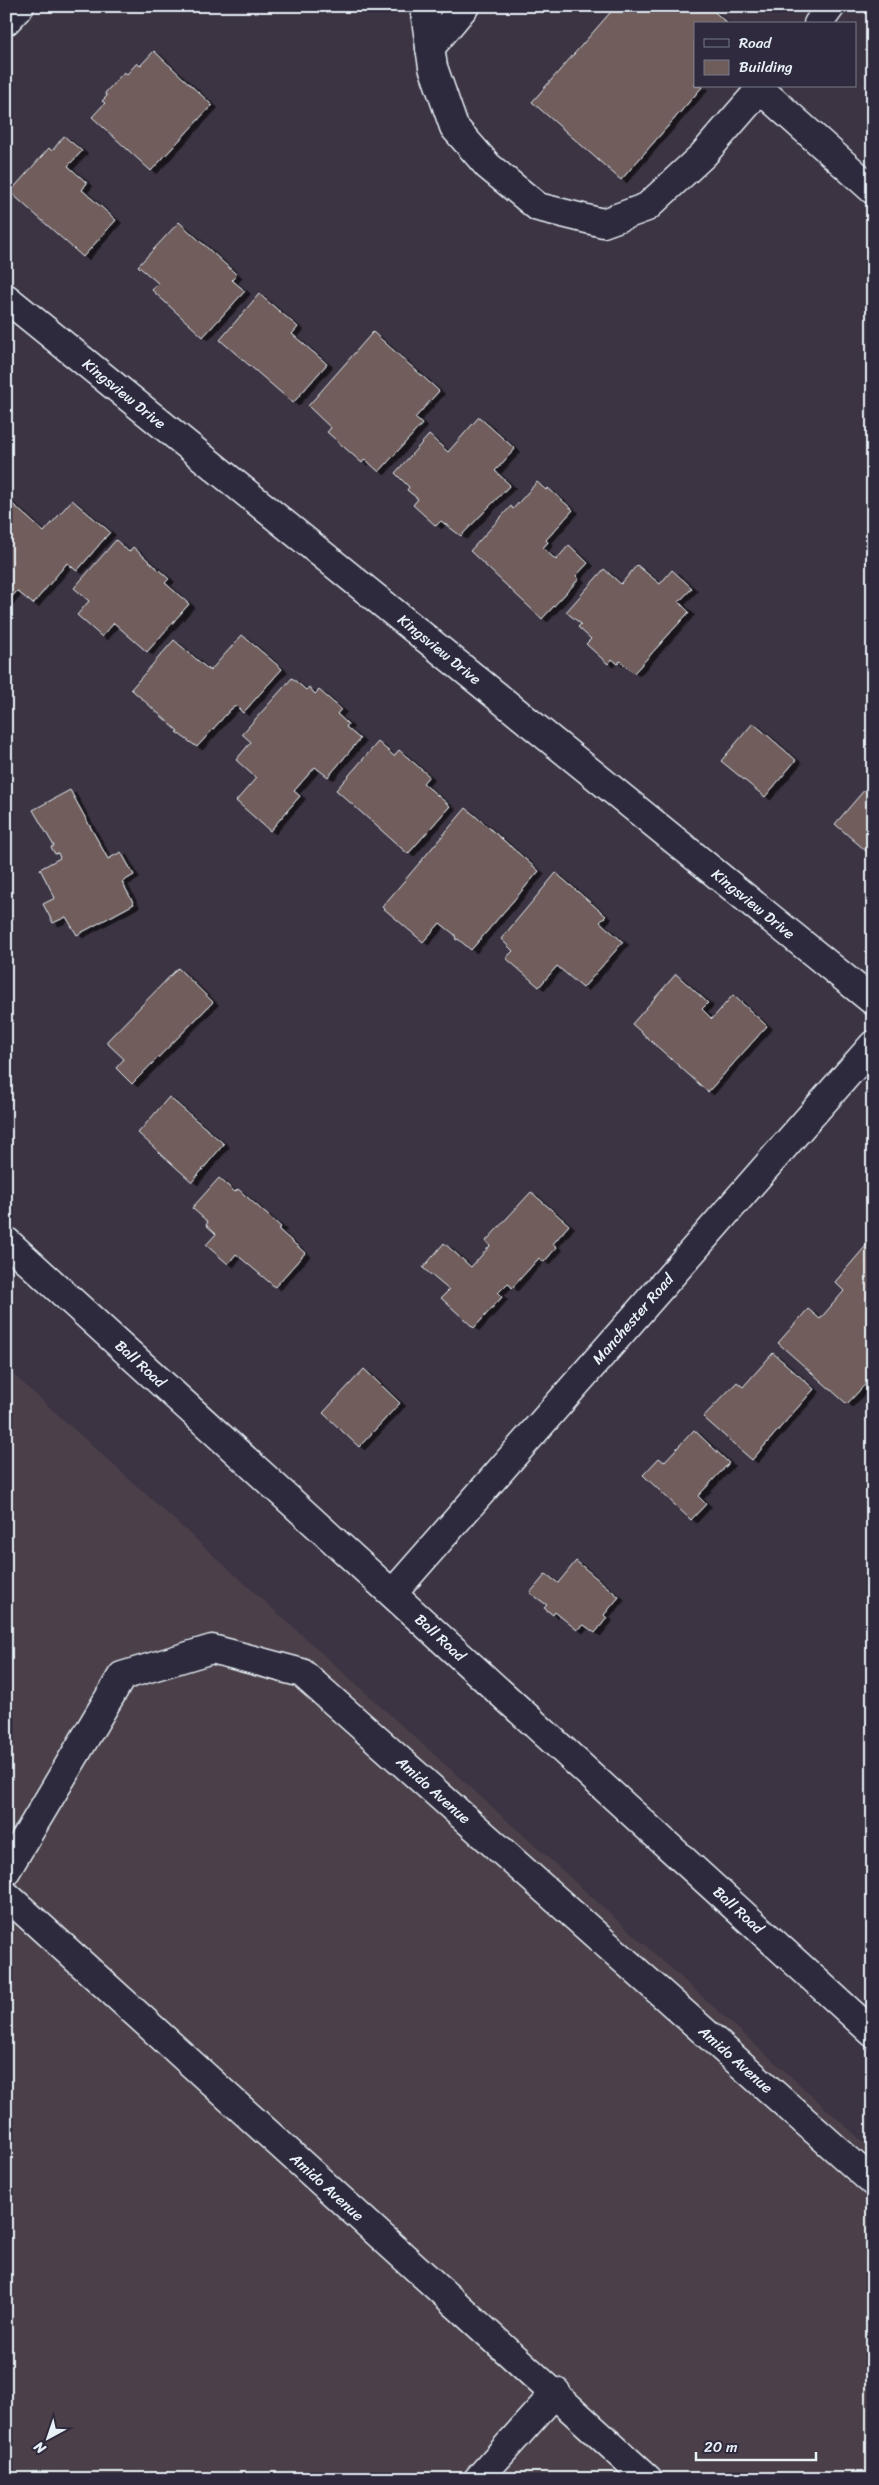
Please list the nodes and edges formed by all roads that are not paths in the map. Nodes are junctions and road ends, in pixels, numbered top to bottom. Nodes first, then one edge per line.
1 (20, 6) edge
2 (424, 6) edge
3 (466, 6) edge
4 (831, 6) edge
5 (6, 21) edge
6 (819, 22) edge
7 (430, 48) junction
8 (762, 88) edge
9 (873, 190) edge
10 (6, 298) edge
11 (873, 1000) edge
12 (873, 1046) edge
13 (6, 1241) edge
14 (392, 1593) junction
15 (6, 1871) edge
16 (6, 1895) edge
17 (873, 2033) edge
18 (873, 2182) edge
19 (556, 2392) junction
20 (478, 2479) edge
21 (648, 2479) edge

1 - 5 street
2 - 7 street
3 - 7 street
4 - 6 street
7 - 8 street
8 - 9 street
10 - 11 street, Kingsview Drive
12 - 14 street, Manchester Road
13 - 14 street, Ball Road
14 - 17 street, Ball Road
15 - 18 street, Amido Avenue
16 - 19 street, Amido Avenue
19 - 20 street
19 - 21 street, Amido Avenue

